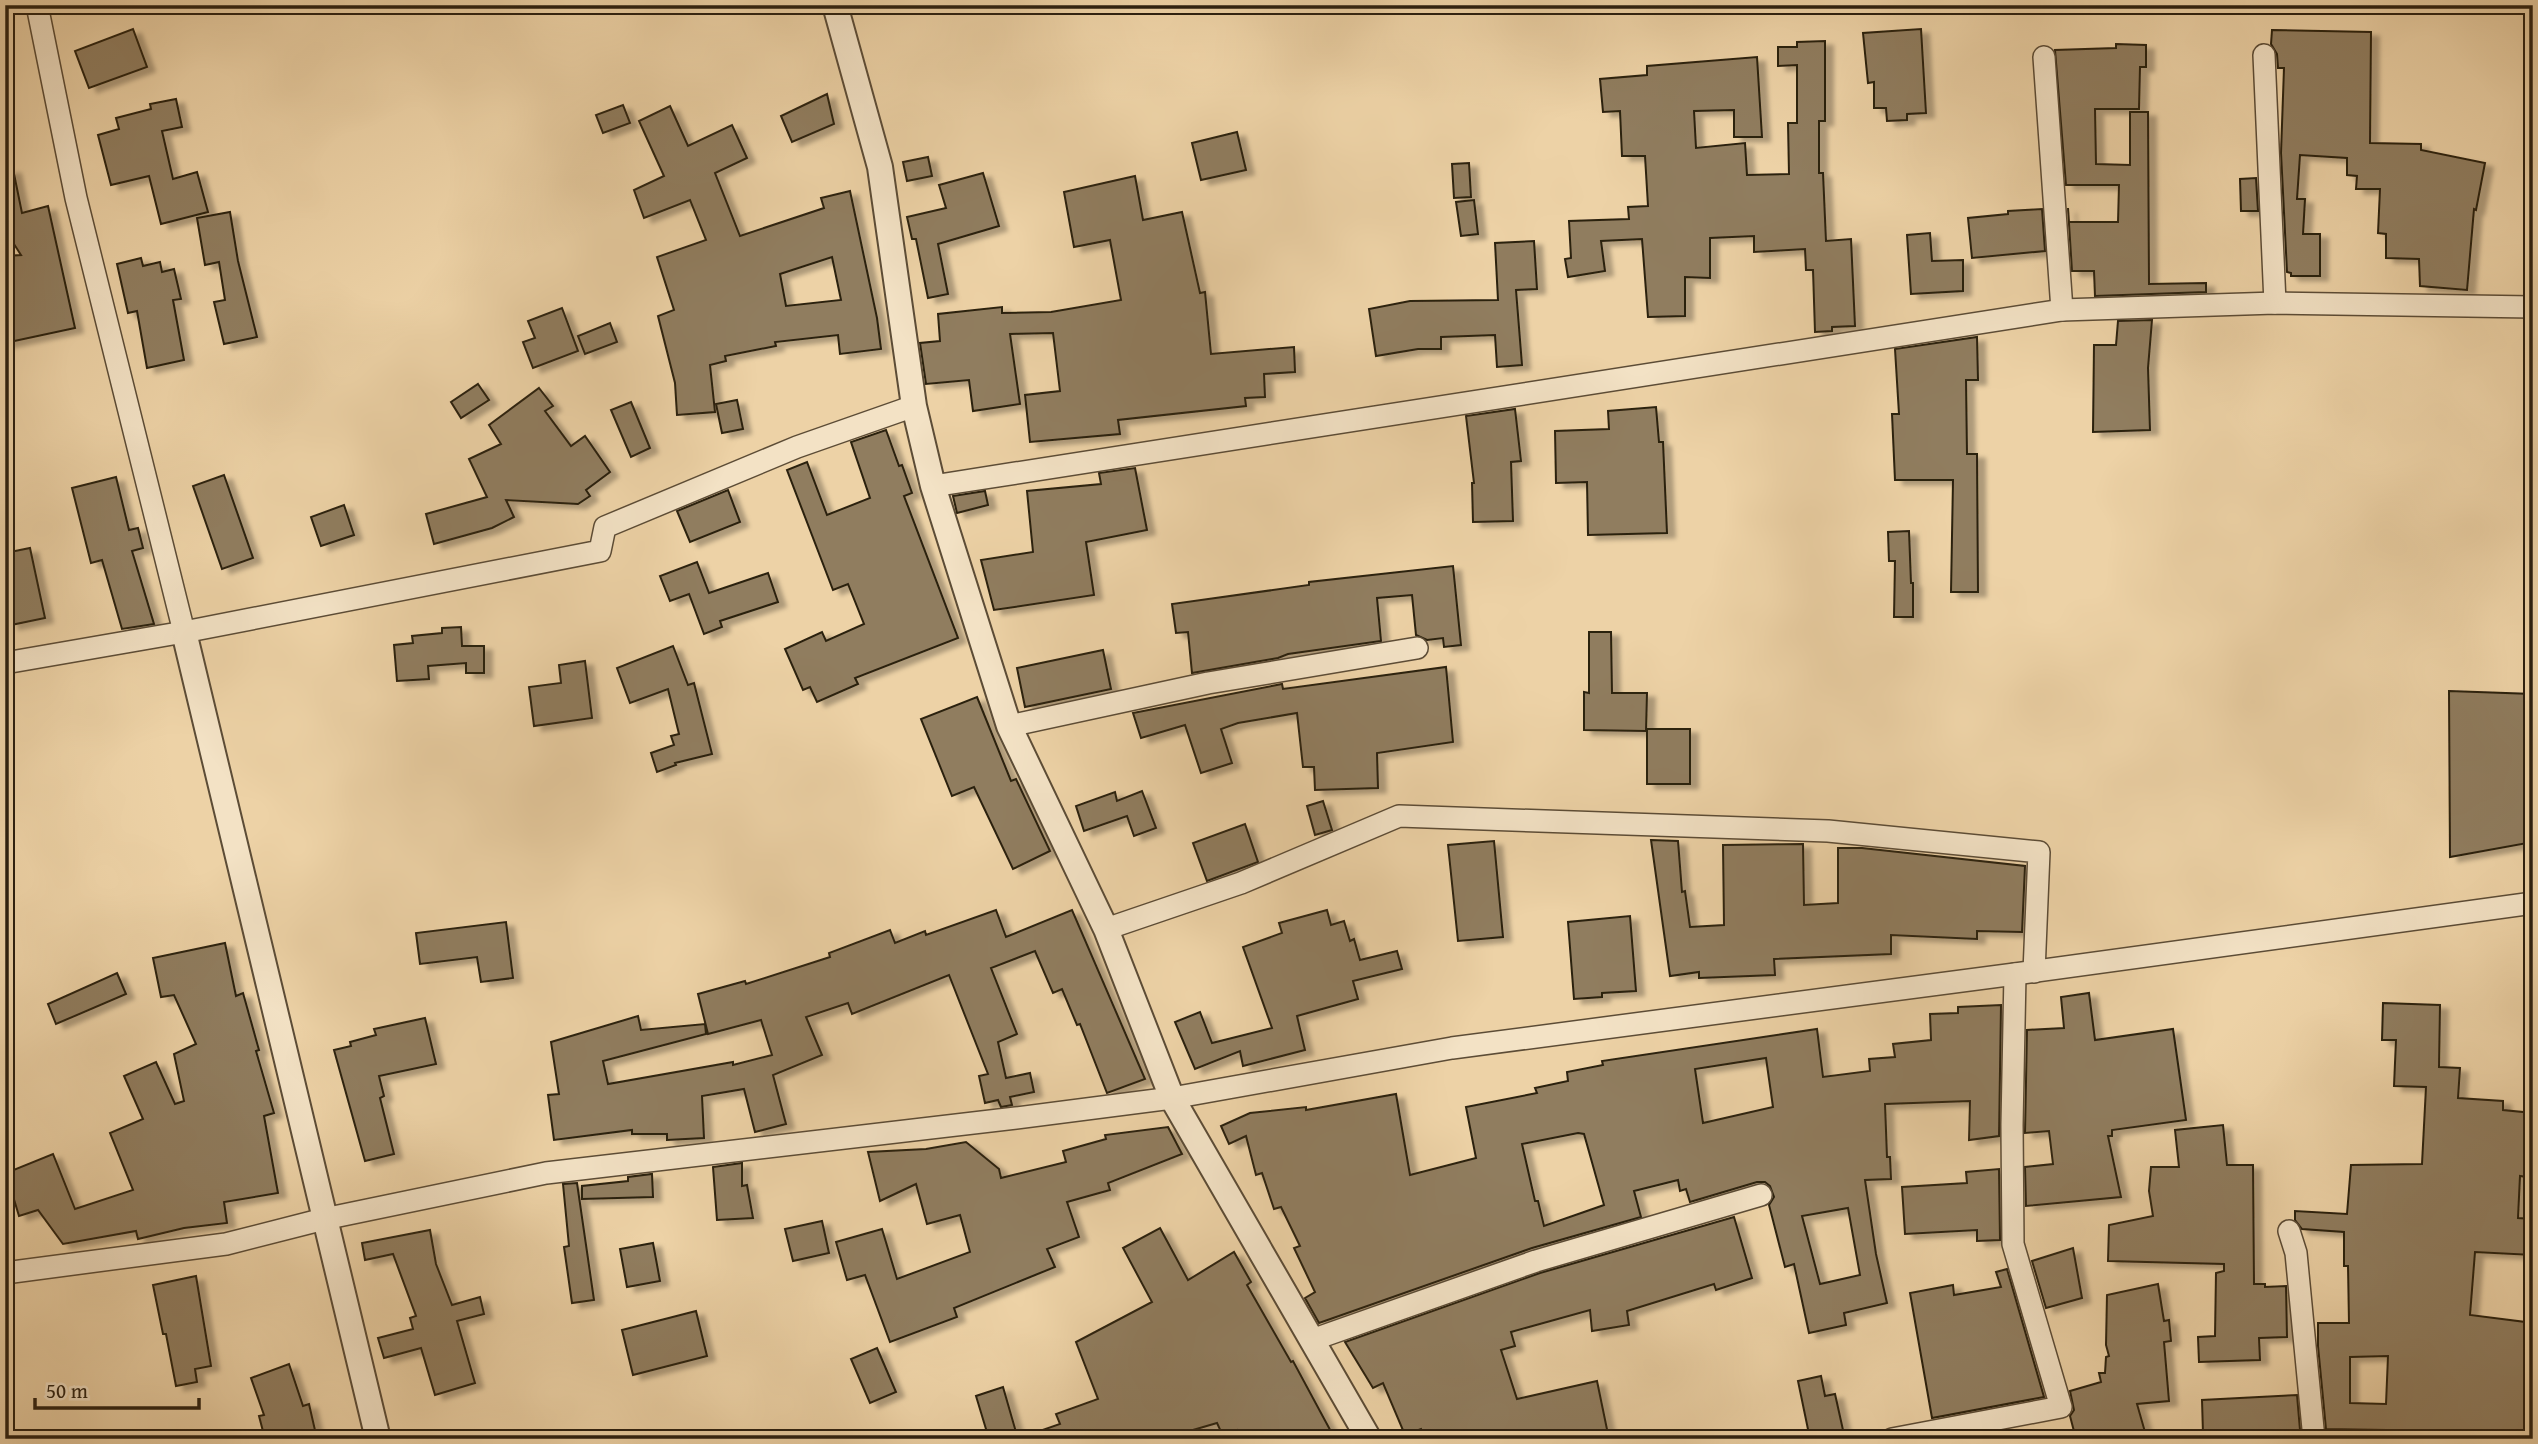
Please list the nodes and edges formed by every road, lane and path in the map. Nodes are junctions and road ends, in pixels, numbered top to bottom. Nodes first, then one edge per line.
1 (37, 5) edge
2 (835, 5) edge
3 (2264, 55) dead end
4 (2043, 57) dead end
5 (2275, 303) junction
6 (2533, 307) edge
7 (2062, 310) junction
8 (914, 406) junction
9 (933, 486) junction
10 (184, 632) junction
11 (1417, 648) dead end
12 (5, 663) edge
13 (1009, 726) junction
14 (2533, 903) edge
15 (1106, 929) junction
16 (2024, 973) junction
17 (1172, 1098) junction
18 (1761, 1195) dead end
19 (324, 1219) junction
20 (2289, 1231) dead end
21 (5, 1273) edge
22 (1312, 1339) junction
23 (378, 1439) edge
24 (1369, 1439) edge
25 (1892, 1439) edge
26 (2314, 1439) edge

1 - 10 street
2 - 8 street
3 - 5 street
4 - 7 street
5 - 6 street
5 - 7 street
7 - 9 street
8 - 9 street
8 - 10 street
9 - 13 street
10 - 12 street
10 - 19 street
11 - 13 street
13 - 15 street
14 - 16 street
15 - 16 street
15 - 17 street
16 - 17 street
16 - 25 street
17 - 19 street
17 - 22 street
18 - 22 street
19 - 21 street
19 - 23 street
20 - 26 street
22 - 24 street

